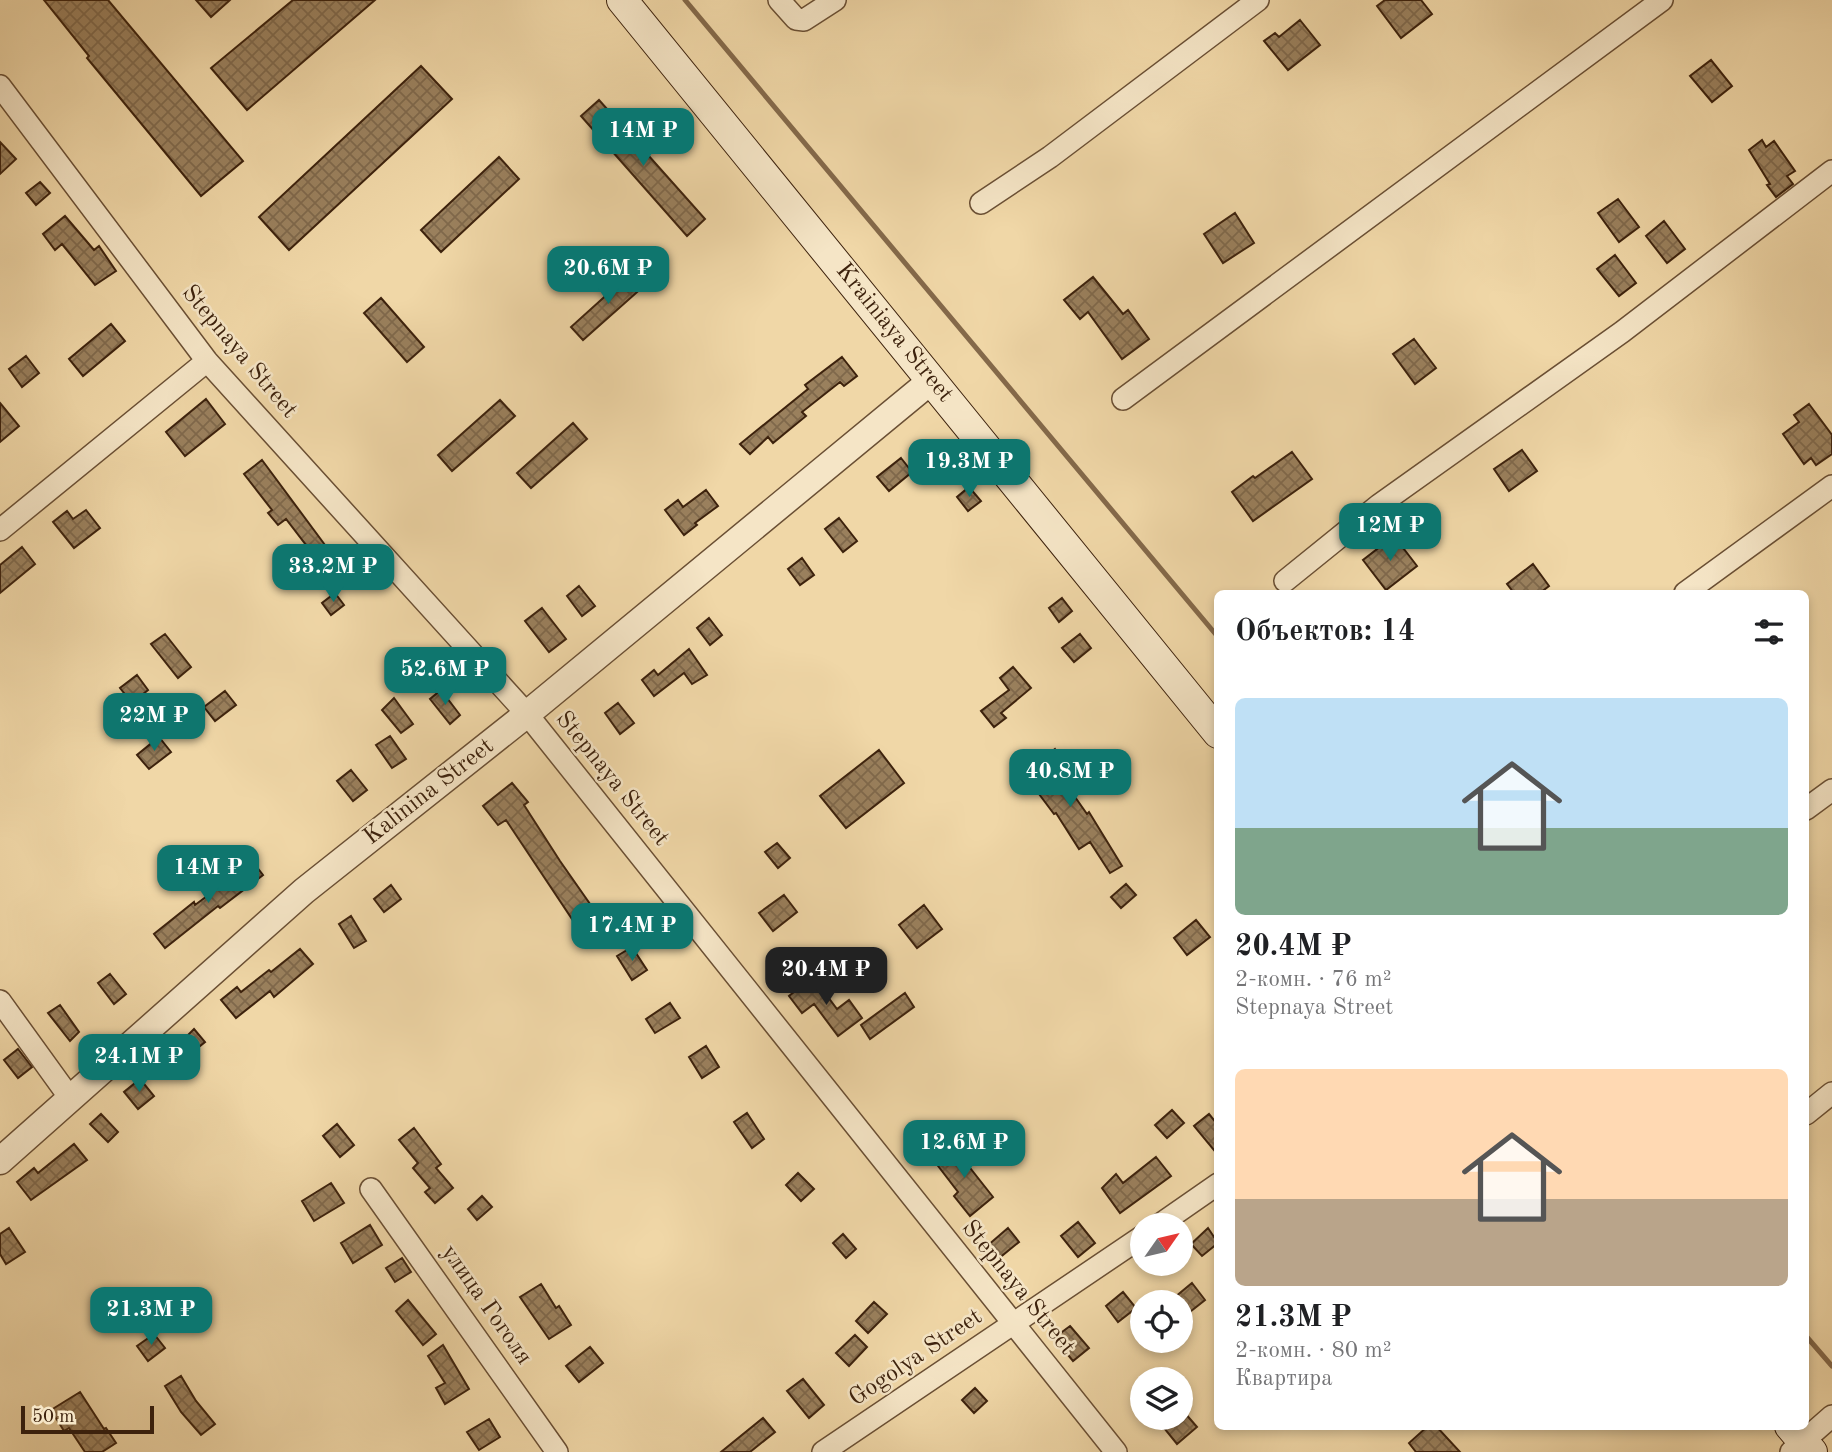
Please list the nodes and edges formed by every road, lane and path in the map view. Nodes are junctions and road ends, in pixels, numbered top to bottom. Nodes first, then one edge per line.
1 (622, 0) edge
2 (779, 0) edge
3 (835, 0) edge
4 (1258, 0) edge
5 (1662, 0) edge
6 (0, 86) edge
7 (1832, 171) edge
8 (981, 203) dead end
9 (206, 360) junction
10 (932, 380) junction
11 (1123, 399) dead end
12 (1832, 486) edge
13 (0, 530) edge
14 (1285, 581) dead end
15 (1689, 590) edge
16 (527, 714) junction
17 (1214, 728) edge
18 (1832, 790) edge
19 (1809, 807) edge
20 (0, 1001) edge
21 (1832, 1093) edge
22 (70, 1098) junction
23 (1809, 1112) edge
24 (0, 1161) edge
25 (1214, 1187) edge
26 (371, 1189) dead end
27 (1176, 1213) edge
28 (1130, 1245) edge
29 (1013, 1325) junction
30 (1832, 1416) edge
31 (1799, 1443) edge
32 (557, 1452) edge
33 (823, 1452) edge
34 (1116, 1452) edge

1 - 10 main road, Krainiaya Street
2 - 3 street
4 - 8 street
5 - 11 street
6 - 9 street, Stepnaya Street
7 - 14 street
9 - 13 street
9 - 16 street, Stepnaya Street
10 - 16 street, Kalinina Street
10 - 17 main road, Krainiaya Street
12 - 15 street
16 - 22 street, Kalinina Street
16 - 29 street, Stepnaya Street
18 - 19 street
20 - 22 street
21 - 23 street
22 - 24 street, Kalinina Street
25 - 27 street
26 - 32 street, улица Гоголя
28 - 29 street, Gogolya Street
29 - 33 street, Gogolya Street
29 - 34 street, Stepnaya Street
30 - 31 street

